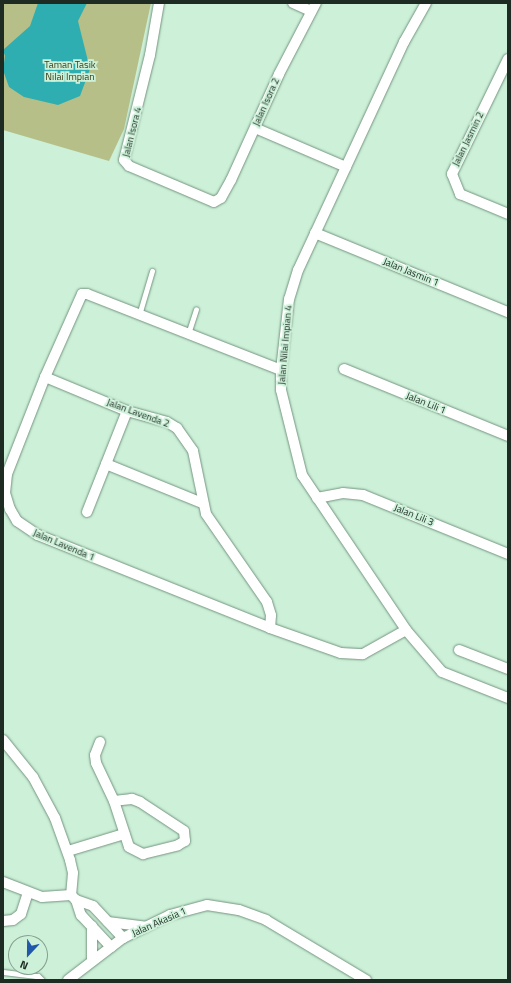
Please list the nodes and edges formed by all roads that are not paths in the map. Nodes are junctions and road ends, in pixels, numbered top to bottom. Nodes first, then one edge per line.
1 (159, 3) edge
2 (293, 3) edge
3 (426, 3) edge
4 (314, 7) edge
5 (508, 60) edge
6 (255, 128) junction
7 (346, 167) junction
8 (217, 202) joint
9 (508, 214) edge
10 (314, 233) junction
11 (152, 271) dead end
12 (196, 309) dead end
13 (508, 312) edge
14 (139, 315) junction
15 (188, 334) junction
16 (344, 369) dead end
17 (281, 370) junction
18 (45, 377) junction
19 (127, 411) junction
20 (508, 436) edge
21 (106, 464) junction
22 (317, 498) junction
23 (202, 503) junction
24 (87, 512) dead end
25 (508, 554) edge
26 (270, 628) junction
27 (406, 630) junction
28 (459, 650) dead end
29 (508, 669) edge
30 (508, 698) edge
31 (3, 740) edge
32 (100, 742) dead end
33 (114, 801) junction
34 (124, 834) junction
35 (68, 851) junction
36 (3, 882) edge
37 (28, 893) junction
38 (74, 897) junction
39 (3, 920) edge
40 (108, 922) junction
41 (92, 926) junction
42 (146, 927) junction
43 (123, 938) junction
44 (111, 947) junction
45 (92, 961) junction
46 (3, 972) edge
47 (42, 980) edge
48 (68, 980) edge
49 (366, 980) edge

1 - 8 street, Jalan Isora 4
2 - 4 street
3 - 7 street, Jalan Nilai Impian 4
4 - 6 street, Jalan Isora 2
5 - 9 street, Jalan Jasmin 2
6 - 7 street
6 - 8 street, Jalan Isora 2
7 - 10 street, Jalan Nilai Impian 4
10 - 13 street, Jalan Jasmin 1
10 - 17 street, Jalan Nilai Impian 4
11 - 14 lane
12 - 15 lane
14 - 15 street, Jalan Lavenda 1
14 - 18 street, Jalan Lavenda 1
15 - 17 street, Jalan Lavenda 1
16 - 20 street, Jalan Lili 1
17 - 22 street, Jalan Nilai Impian 4
18 - 19 street, Jalan Lavenda 2
18 - 26 street, Jalan Lavenda 1
19 - 21 street
19 - 23 street, Jalan Lavenda 2
21 - 23 street
21 - 24 street
22 - 25 street, Jalan Lili 3
22 - 27 street, Jalan Nilai Impian 4
23 - 26 street, Jalan Lavenda 2
26 - 27 street, Jalan Lavenda 1
27 - 30 street, Jalan Nilai Impian 4
28 - 29 street
31 - 35 street
32 - 33 street
33 - 34 street
33 - 34 street
34 - 35 street
35 - 38 street
36 - 37 street
37 - 38 street
37 - 39 street
38 - 40 street
38 - 41 street
40 - 42 street
40 - 43 street
41 - 44 street
41 - 45 street
42 - 43 street, Jalan Akasia 1
42 - 49 street, Jalan Akasia 1
43 - 44 street, Jalan Akasia 1
44 - 45 street, Jalan Akasia 1
45 - 48 street, Jalan Akasia 1
46 - 47 lane

